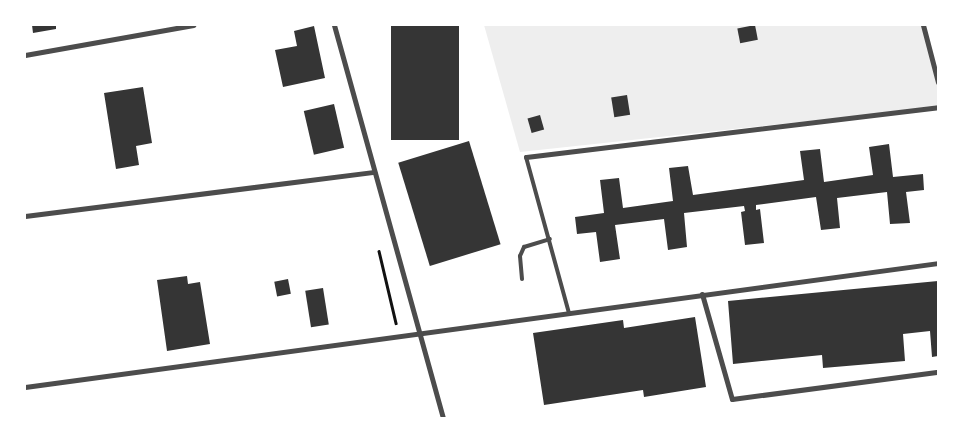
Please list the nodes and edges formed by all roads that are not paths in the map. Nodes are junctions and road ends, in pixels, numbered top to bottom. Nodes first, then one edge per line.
1 (194, 25) edge
2 (334, 25) edge
3 (923, 25) edge
4 (25, 55) edge
5 (938, 82) edge
6 (938, 107) edge
7 (526, 157) joint
8 (374, 172) junction
9 (25, 216) edge
10 (550, 239) junction
11 (938, 263) edge
12 (522, 279) dead end
13 (702, 294) junction
14 (569, 313) junction
15 (420, 334) junction
16 (938, 372) edge
17 (25, 388) edge
18 (443, 418) edge

1 - 4 street
2 - 8 street
3 - 5 street
6 - 7 street
7 - 10 lane
8 - 9 street
8 - 15 street
10 - 12 lane
10 - 14 lane
11 - 13 street
13 - 14 street
13 - 16 street
14 - 15 street
15 - 17 street
15 - 18 street

